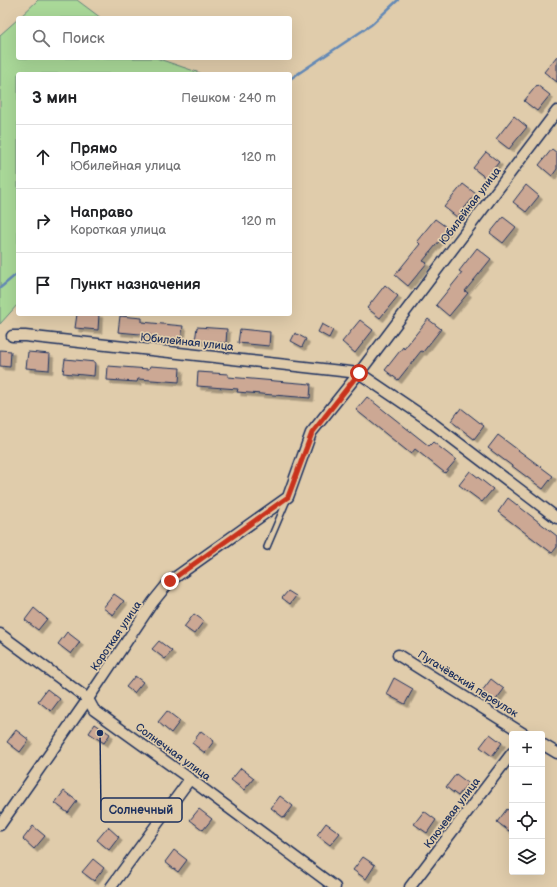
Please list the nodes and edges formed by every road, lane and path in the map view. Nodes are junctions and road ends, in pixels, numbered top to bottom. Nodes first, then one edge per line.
1 (557, 111) edge
2 (12, 336) dead end
3 (359, 373) junction
4 (288, 497) junction
5 (557, 518) edge
6 (267, 547) dead end
7 (0, 634) edge
8 (398, 654) dead end
9 (88, 699) junction
10 (519, 731) edge
11 (545, 746) edge
12 (557, 753) edge
13 (509, 757) edge
14 (190, 779) junction
15 (0, 825) edge
16 (111, 887) edge
17 (335, 887) edge
18 (410, 887) edge

1 - 3 street, Юбилейная улица
2 - 3 street, Юбилейная улица
3 - 4 street, Юбилейная улица
3 - 5 street, Юбилейная улица
4 - 6 lane
4 - 9 street, Короткая улица
7 - 9 street, Солнечная улица
8 - 10 street, Пугачёвский переулок
9 - 14 street, Солнечная улица
9 - 15 street, Короткая улица
11 - 12 street
13 - 18 street, Ключевая улица
14 - 16 street
14 - 17 street, Солнечная улица

